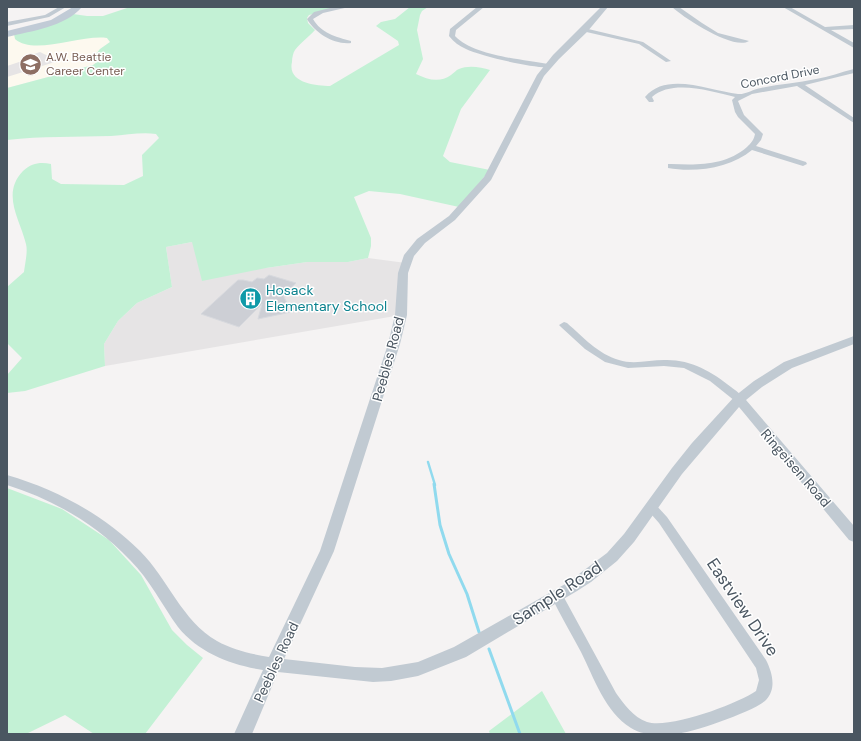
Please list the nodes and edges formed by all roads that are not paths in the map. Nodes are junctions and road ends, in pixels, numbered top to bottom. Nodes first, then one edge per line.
1 (63, 7) edge
2 (78, 7) edge
3 (346, 7) edge
4 (481, 7) edge
5 (605, 7) edge
6 (674, 7) edge
7 (786, 7) edge
8 (8, 24) dead end
9 (854, 27) edge
10 (824, 29) junction
11 (584, 30) junction
12 (7, 34) edge
13 (746, 41) dead end
14 (349, 42) dead end
15 (854, 46) edge
16 (668, 61) dead end
17 (548, 66) junction
18 (854, 71) edge
19 (799, 84) junction
20 (738, 96) junction
21 (651, 101) dead end
22 (854, 121) edge
23 (751, 147) junction
24 (803, 164) dead end
25 (671, 166) dead end
26 (564, 325) dead end
27 (854, 340) edge
28 (739, 400) junction
29 (7, 480) edge
30 (650, 507) junction
31 (854, 536) edge
32 (557, 596) junction
33 (274, 665) junction
34 (243, 734) edge

1 - 8 street
2 - 12 main road
3 - 14 street
4 - 17 street
5 - 11 street, Peebles Road
6 - 13 street
7 - 10 street
9 - 10 street
10 - 15 street
11 - 16 street
11 - 17 street, Peebles Road
17 - 33 street, Peebles Road
18 - 19 street, Concord Drive
19 - 20 street, Concord Drive
19 - 22 street
20 - 21 street
20 - 23 street, Concord Drive
23 - 24 street
23 - 25 street
26 - 28 street
27 - 28 street, Sample Road
28 - 30 street, Sample Road
28 - 31 street, Ringeisen Road
29 - 33 street, Sample Road
30 - 32 street, Sample Road
30 - 32 street, Eastview Drive
32 - 33 street, Sample Road
33 - 34 street, Peebles Road

